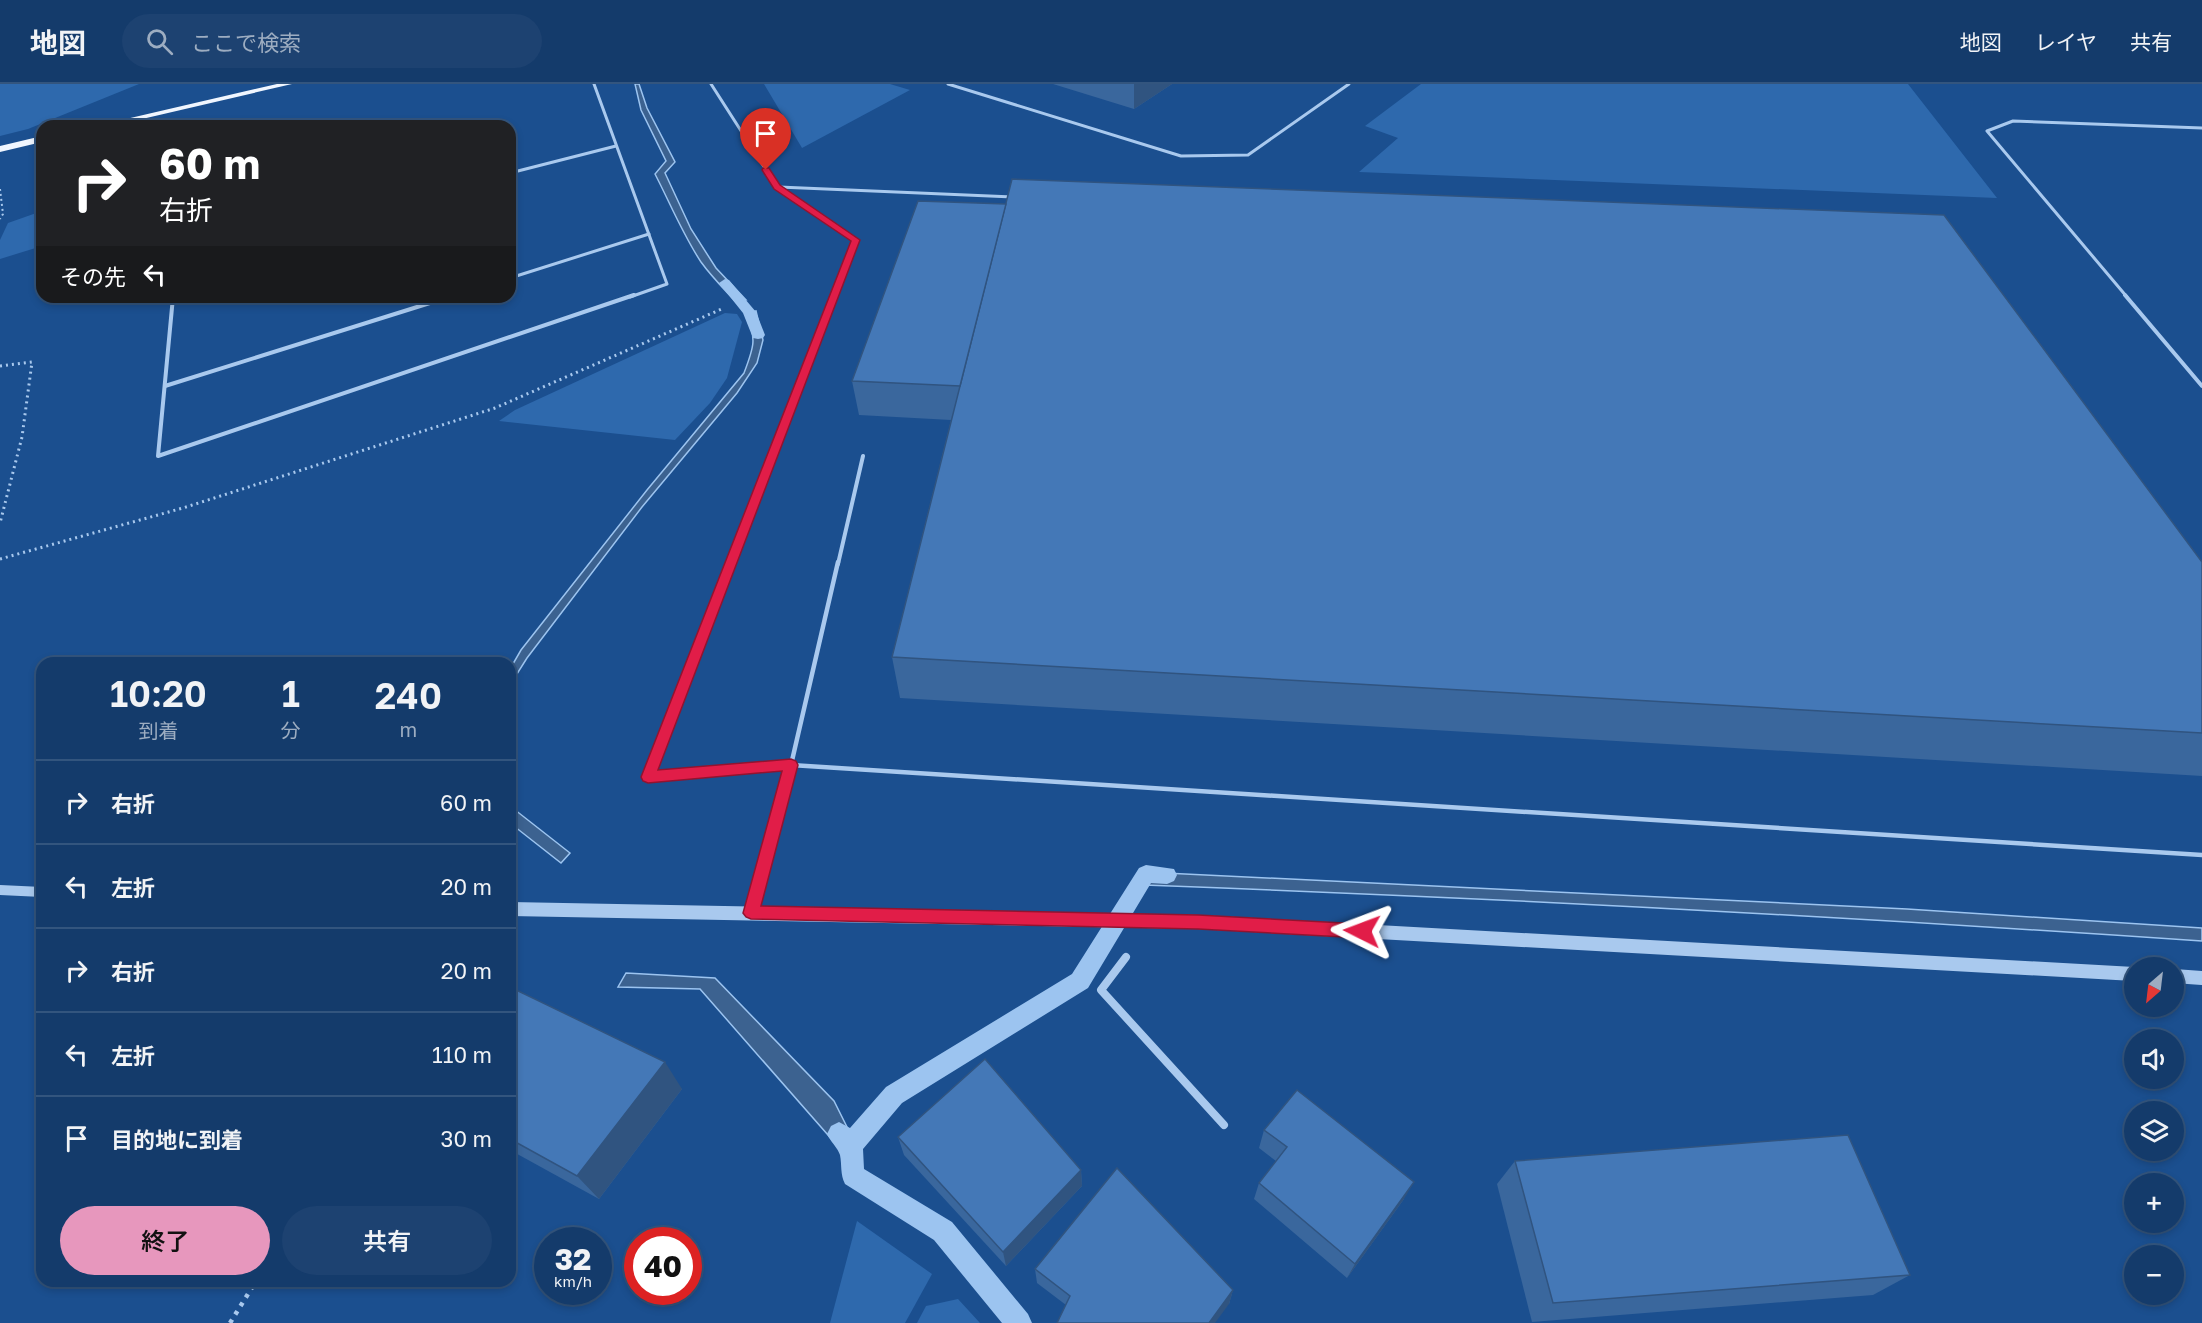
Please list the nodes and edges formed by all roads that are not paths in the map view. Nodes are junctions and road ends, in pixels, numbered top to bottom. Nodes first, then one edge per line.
1 (288, 84) edge
2 (594, 84) edge
3 (711, 84) edge
4 (948, 84) edge
5 (1348, 84) edge
6 (127, 120) edge
7 (2202, 128) edge
8 (36, 140) edge
9 (616, 146) junction
10 (0, 149) edge
11 (516, 171) edge
12 (777, 187) junction
13 (1015, 197) edge
14 (649, 234) junction
15 (516, 276) edge
16 (172, 303) edge
17 (430, 303) edge
18 (165, 386) junction
19 (2202, 386) edge
20 (863, 456) dead end
21 (791, 765) junction
22 (2202, 855) edge
23 (0, 890) edge
24 (36, 892) edge
25 (516, 909) edge
26 (751, 913) junction
27 (1126, 957) dead end
28 (2124, 973) edge
29 (2184, 977) edge
30 (2202, 978) edge
31 (1224, 1125) dead end

1 - 6 main road
2 - 9 lane
3 - 12 lane
4 - 5 lane
7 - 19 lane
8 - 10 main road
9 - 11 lane
9 - 14 lane
12 - 13 lane
12 - 21 lane
14 - 15 lane
14 - 18 lane
16 - 18 lane
17 - 18 lane
20 - 21 lane
21 - 22 lane
21 - 26 lane
23 - 24 street
25 - 26 street
26 - 28 street
27 - 31 street
29 - 30 street

